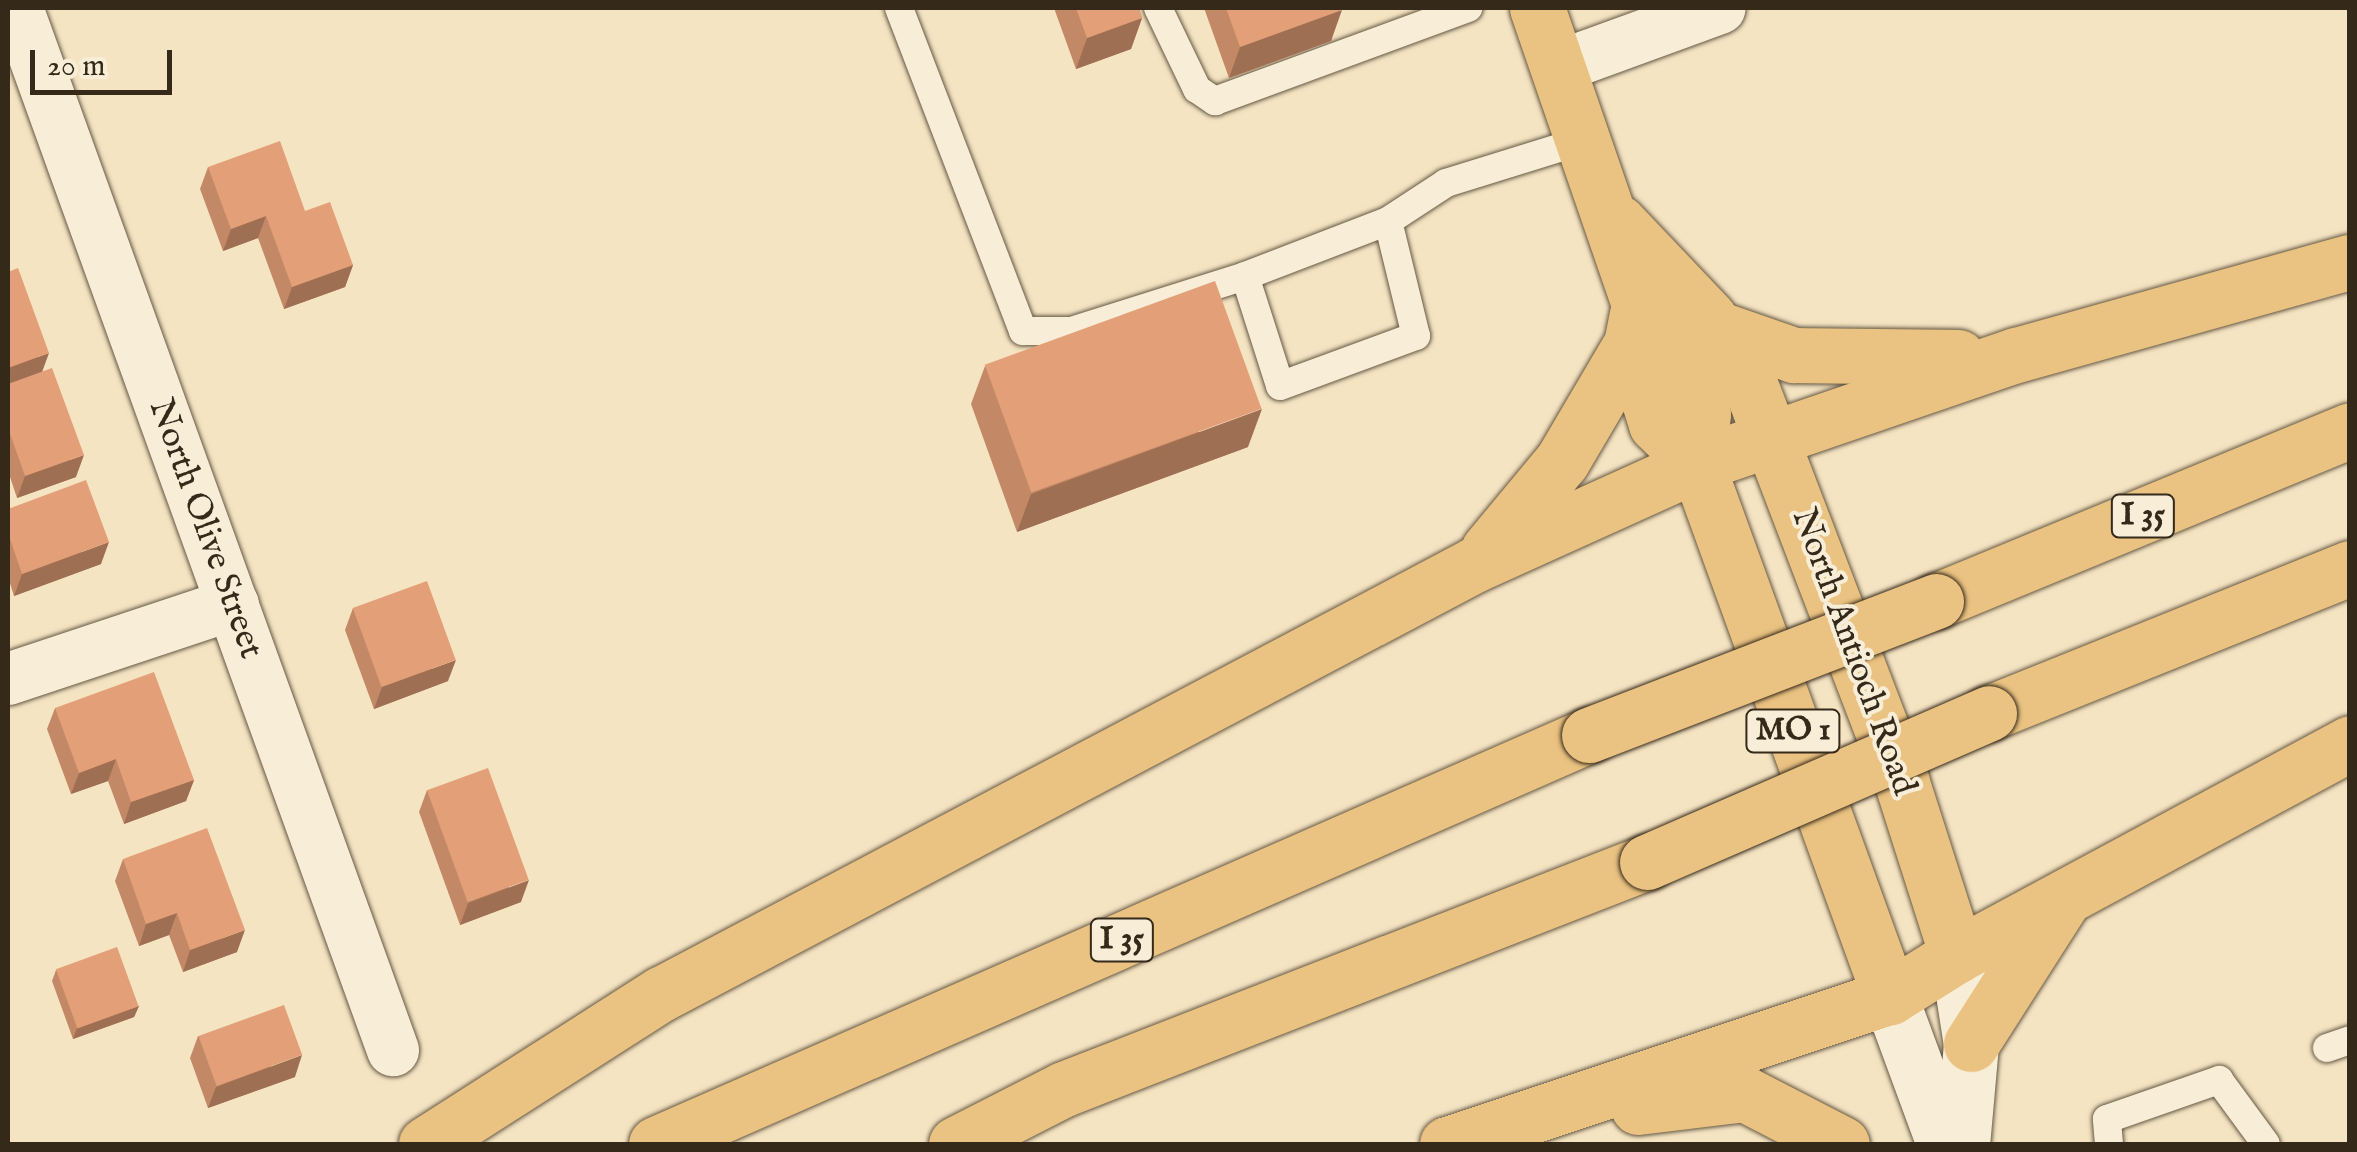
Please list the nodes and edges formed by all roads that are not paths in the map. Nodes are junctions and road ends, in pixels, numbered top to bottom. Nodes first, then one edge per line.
1 (17, 8) edge
2 (899, 8) edge
3 (1158, 8) edge
4 (1468, 8) edge
5 (1537, 8) edge
6 (1720, 8) edge
7 (1558, 67) junction
8 (1585, 140) junction
9 (1609, 212) junction
10 (1388, 221) junction
11 (2350, 262) edge
12 (1244, 276) junction
13 (1635, 324) junction
14 (1716, 328) junction
15 (2016, 355) junction
16 (2350, 430) edge
17 (1774, 438) junction
18 (1697, 464) junction
19 (1476, 564) junction
20 (2350, 568) edge
21 (233, 604) junction
22 (8, 679) edge
23 (2350, 743) edge
24 (2062, 901) junction
25 (1957, 954) junction
26 (1890, 997) junction
27 (1971, 1044) junction
28 (393, 1050) dead end
29 (1530, 1119) junction
30 (426, 1144) edge
31 (656, 1144) edge
32 (956, 1144) edge
33 (1447, 1144) edge
34 (1842, 1144) edge
35 (1944, 1144) edge
36 (1962, 1144) edge
37 (2108, 1144) edge
38 (2266, 1144) edge

1 - 21 street, North Olive Street
2 - 12 lane
3 - 4 lane
5 - 7 main road, North Antioch Road / MO 1
6 - 7 street
7 - 8 main road, North Antioch Road / MO 1
8 - 9 main road, North Antioch Road / MO 1
8 - 10 lane
9 - 13 main road, North Antioch Road / MO 1
9 - 14 main road, North Antioch Road / MO 1
10 - 12 lane
10 - 12 lane
11 - 15 main road
13 - 18 main road, North Antioch Road / MO 1
13 - 19 main road
14 - 15 main road
14 - 17 main road, North Antioch Road / MO 1
15 - 17 main road
16 - 31 main road, I 35, bridge
17 - 18 main road
17 - 25 main road, North Antioch Road / MO 1
18 - 19 main road
18 - 26 main road, North Antioch Road / MO 1
19 - 30 main road
20 - 32 main road, bridge
21 - 22 street
21 - 28 street, North Olive Street
23 - 24 main road
24 - 25 main road
24 - 27 main road
25 - 26 main road
25 - 27 main road, North Antioch Road / MO 1
26 - 29 main road
26 - 35 main road, North Antioch Road / MO 1
27 - 36 main road, North Antioch Road / MO 1
29 - 33 main road
29 - 34 main road
37 - 38 lane

